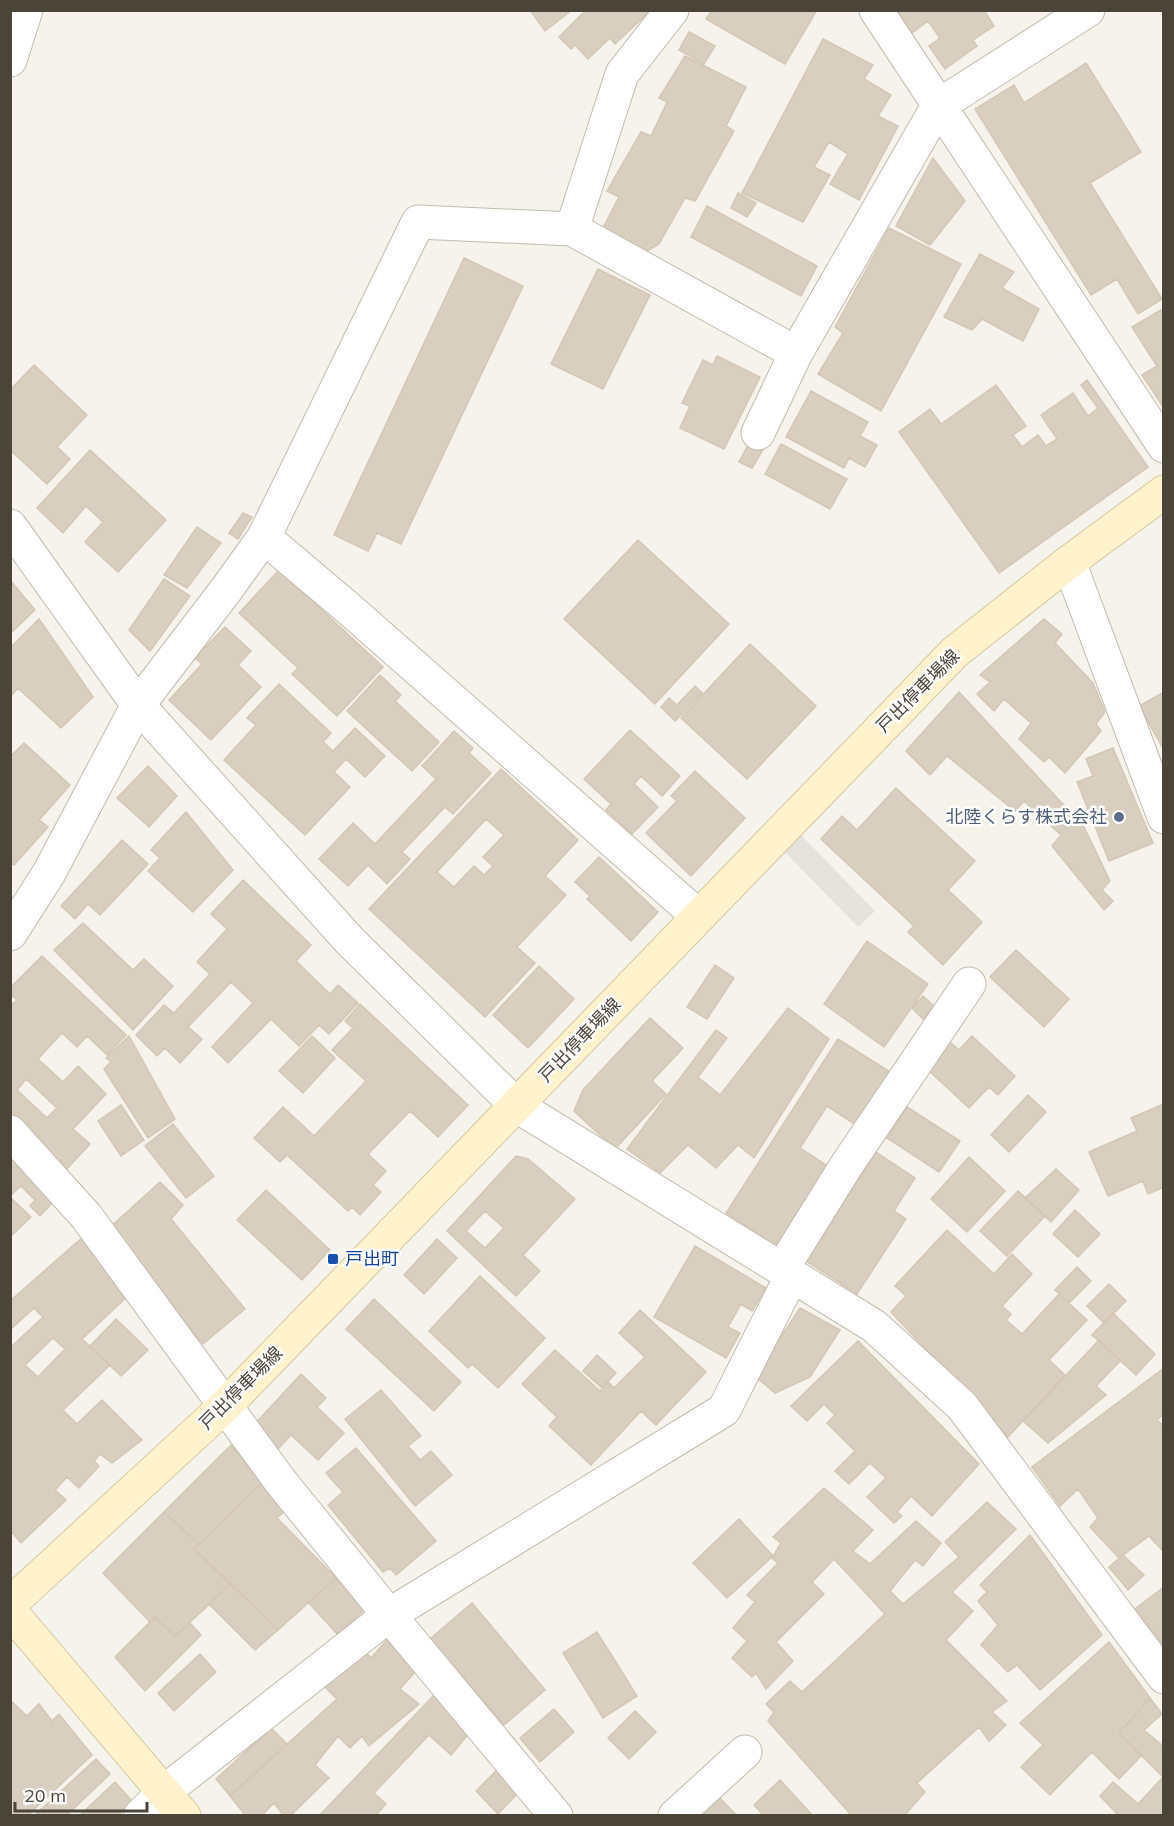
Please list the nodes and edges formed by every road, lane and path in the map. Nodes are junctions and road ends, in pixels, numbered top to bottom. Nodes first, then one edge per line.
1 (26, 10) edge
2 (672, 10) edge
3 (876, 10) edge
4 (1088, 10) edge
5 (10, 60) edge
6 (938, 106) junction
7 (572, 229) junction
8 (796, 353) junction
9 (758, 433) dead end
10 (1164, 446) edge
11 (1164, 492) edge
12 (10, 526) edge
13 (264, 537) junction
14 (1069, 562) junction
15 (138, 705) junction
16 (1164, 817) edge
17 (698, 916) junction
18 (10, 934) edge
19 (969, 984) dead end
20 (517, 1106) junction
21 (10, 1132) edge
22 (787, 1272) junction
23 (225, 1406) junction
24 (10, 1604) edge
25 (10, 1611) edge
26 (388, 1615) junction
27 (1164, 1677) edge
28 (745, 1752) dead end
29 (174, 1804) edge
30 (140, 1815) edge
31 (556, 1815) edge
32 (675, 1815) edge

1 - 5 street
2 - 7 street
3 - 6 street
4 - 6 street
6 - 8 street
6 - 10 street
7 - 8 street
7 - 13 street
8 - 9 street
11 - 14 main road, 戸出停車場線
12 - 15 street
13 - 15 street
13 - 17 street
14 - 16 street
14 - 17 main road, 戸出停車場線
15 - 18 street
15 - 20 street
17 - 20 main road, 戸出停車場線
19 - 22 street
20 - 22 street
20 - 23 main road, 戸出停車場線
21 - 23 street
22 - 26 street
22 - 27 street
23 - 24 main road, 戸出停車場線
23 - 26 street
25 - 29 main road
26 - 29 street
26 - 31 street
28 - 32 street
29 - 30 street

